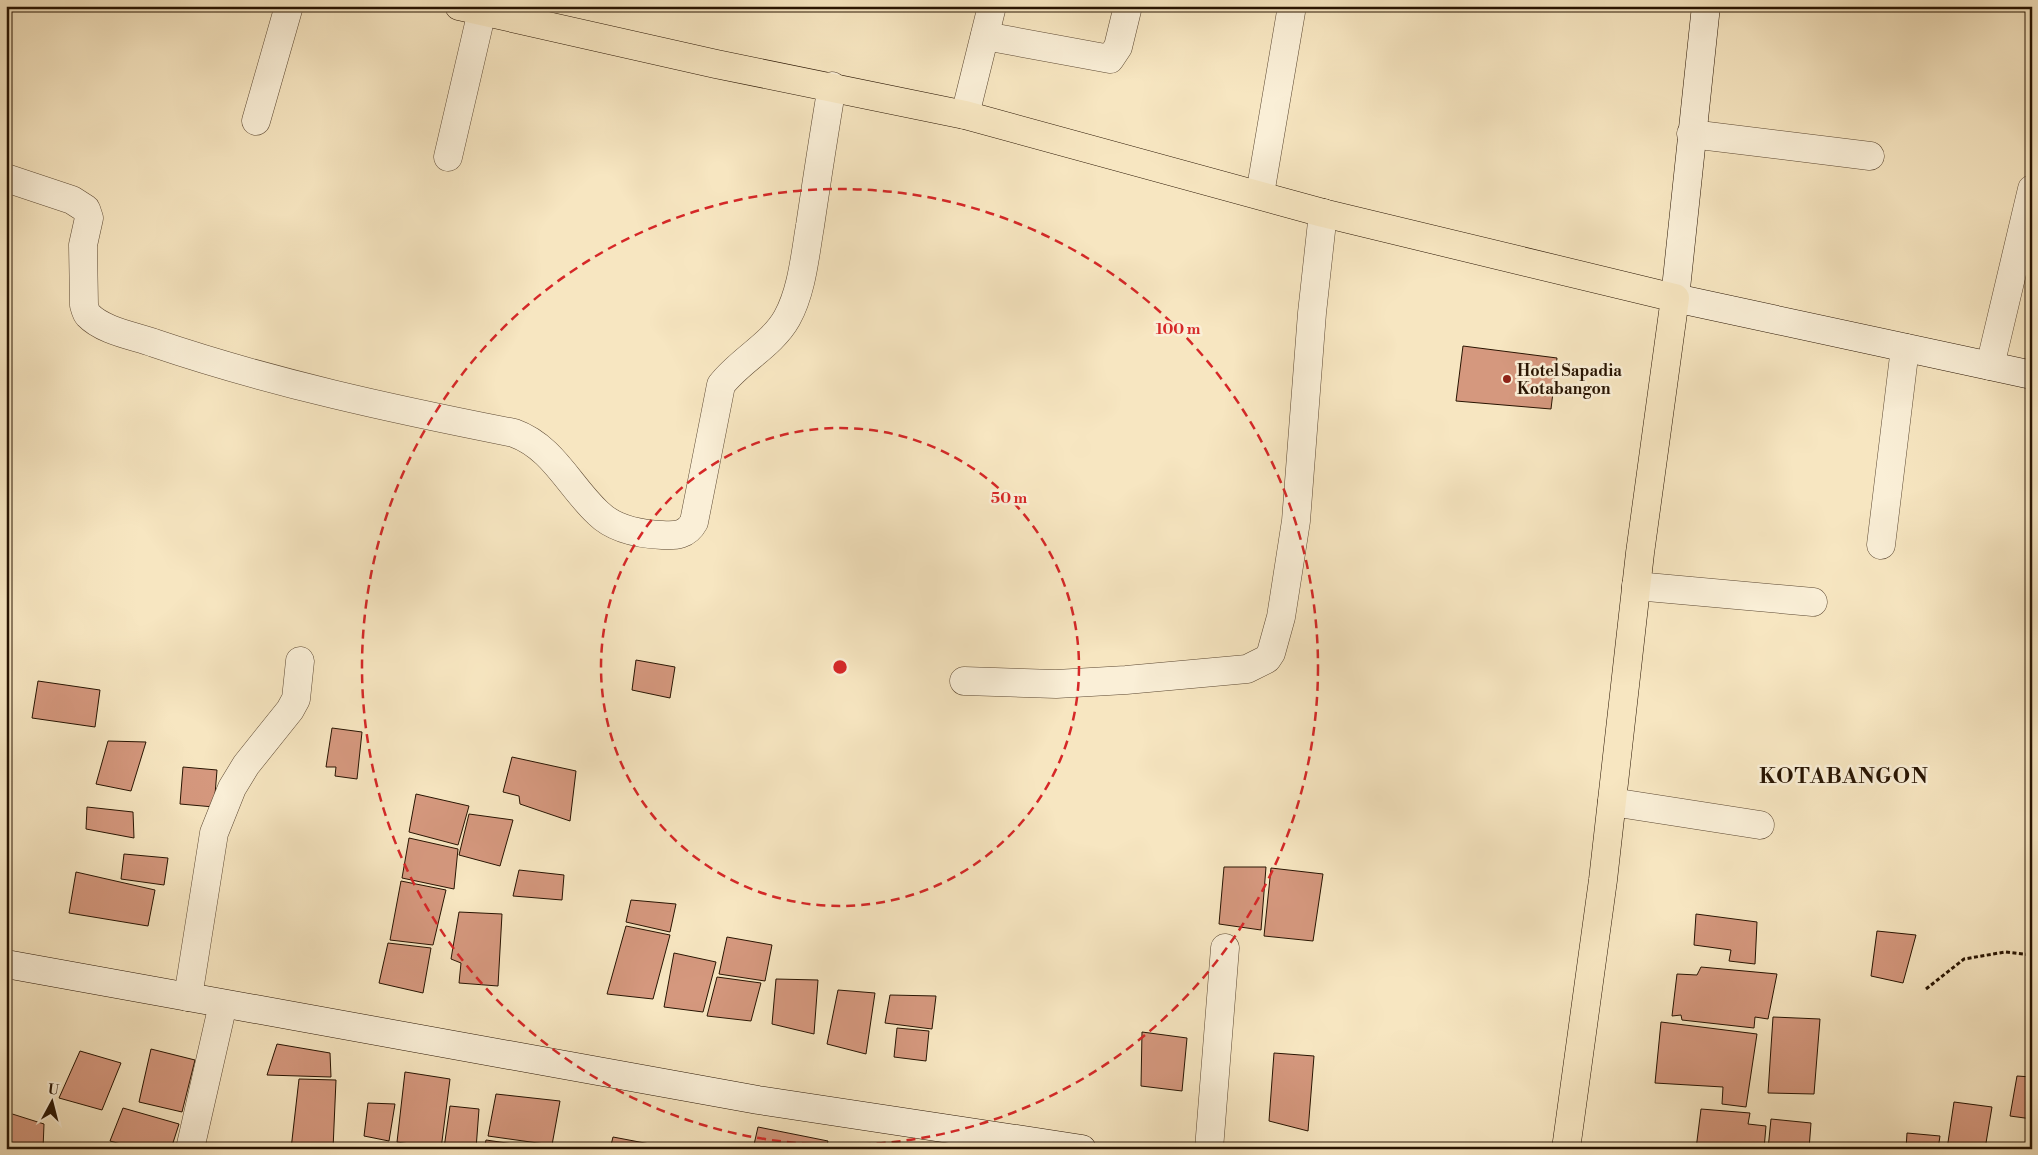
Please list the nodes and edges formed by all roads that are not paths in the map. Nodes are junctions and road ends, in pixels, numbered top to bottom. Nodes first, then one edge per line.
1 (289, 6) edge
2 (992, 6) edge
3 (1128, 6) edge
4 (1292, 6) edge
5 (1706, 6) edge
6 (470, 9) edge
7 (525, 14) edge
8 (985, 36) junction
9 (832, 86) junction
10 (965, 116) junction
11 (256, 121) dead end
12 (1691, 134) junction
13 (1870, 156) dead end
14 (448, 158) dead end
15 (6, 178) edge
16 (2032, 189) edge
17 (1260, 194) junction
18 (1323, 213) junction
19 (1675, 298) junction
20 (1905, 348) junction
21 (1990, 366) junction
22 (2032, 375) edge
23 (1881, 545) dead end
24 (1636, 586) junction
25 (1814, 602) dead end
26 (300, 661) dead end
27 (964, 681) dead end
28 (1612, 802) junction
29 (1760, 825) dead end
30 (1225, 948) dead end
31 (6, 964) edge
32 (188, 997) junction
33 (223, 1004) junction
34 (1044, 1146) edge
35 (190, 1149) edge
36 (1082, 1149) edge
37 (1209, 1149) edge
38 (1566, 1149) edge

1 - 11 street
2 - 8 street
3 - 8 street
4 - 17 street
5 - 12 street
6 - 7 highway
6 - 14 street
7 - 9 highway
8 - 10 street
9 - 10 highway
9 - 15 street
10 - 17 highway
12 - 13 street
12 - 19 street
16 - 21 street
17 - 18 highway
18 - 19 highway
18 - 27 street
19 - 20 street
19 - 24 highway
20 - 21 street
20 - 23 street
21 - 22 street
24 - 25 street
24 - 28 highway
26 - 32 street
28 - 29 street
28 - 38 highway
30 - 37 street
31 - 32 street
32 - 33 street
33 - 34 street
33 - 35 street
34 - 36 street

